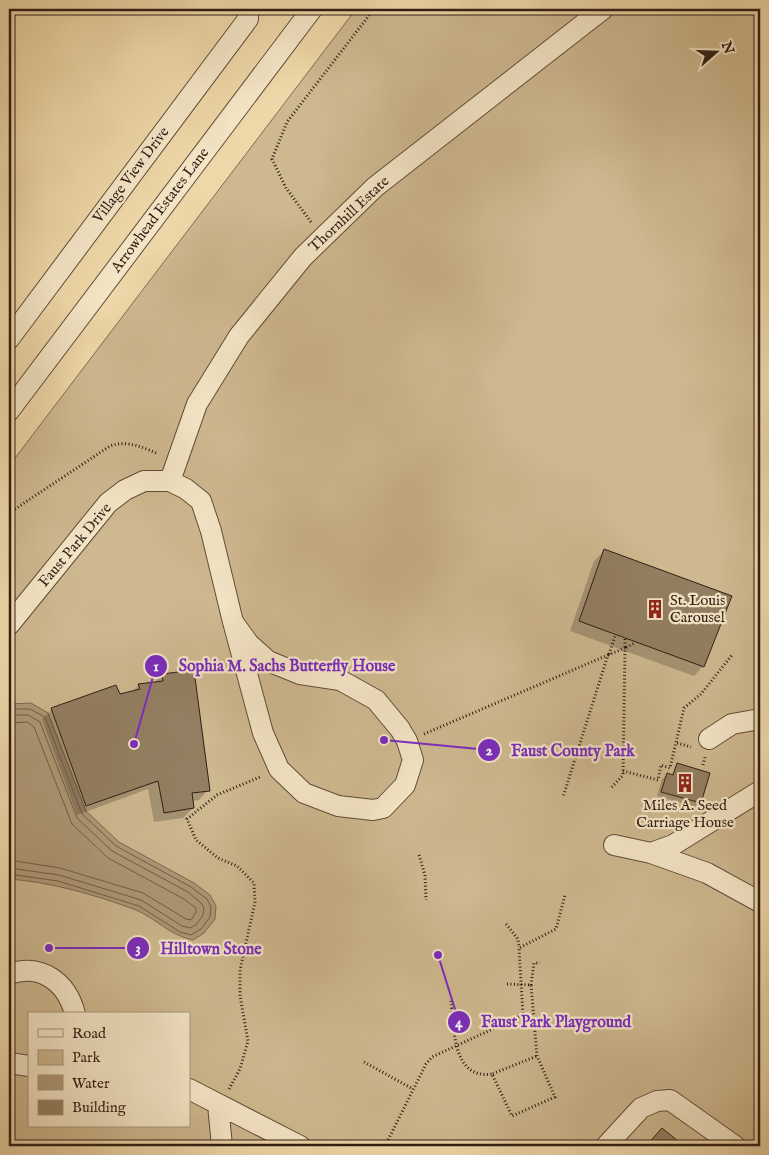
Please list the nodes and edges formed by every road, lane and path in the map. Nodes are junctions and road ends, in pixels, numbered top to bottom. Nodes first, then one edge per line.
1 (248, 9) edge
2 (312, 9) edge
3 (374, 9) edge
4 (603, 9) edge
5 (323, 238) junction
6 (9, 339) edge
7 (9, 411) edge
8 (161, 456) dead end
9 (170, 481) junction
10 (9, 512) edge
11 (233, 622) junction
12 (9, 625) edge
13 (615, 636) dead end
14 (625, 639) dead end
15 (635, 643) dead end
16 (625, 648) junction
17 (608, 655) junction
18 (732, 655) dead end
19 (760, 719) edge
20 (709, 739) dead end
21 (407, 741) junction
22 (279, 769) junction
23 (623, 771) junction
24 (611, 788) dead end
25 (760, 791) edge
26 (563, 797) dead end
27 (614, 845) dead end
28 (651, 853) junction
29 (419, 855) dead end
30 (566, 895) dead end
31 (426, 900) dead end
32 (760, 902) edge
33 (506, 924) dead end
34 (519, 948) junction
35 (540, 962) dead end
36 (9, 974) edge
37 (507, 984) dead end
38 (521, 984) junction
39 (531, 985) junction
40 (451, 1001) dead end
41 (75, 1012) edge
42 (456, 1045) junction
43 (537, 1056) junction
44 (364, 1062) dead end
45 (9, 1063) edge
46 (28, 1066) edge
47 (492, 1074) junction
48 (413, 1089) junction
49 (190, 1090) edge
50 (218, 1105) junction
51 (222, 1146) edge
52 (300, 1146) edge
53 (385, 1146) edge
54 (606, 1146) edge
55 (735, 1146) edge

1 - 6 street, Village View Drive
2 - 7 street, Arrowhead Estates Lane
3 - 5 path
4 - 5 street, Thornhill Estate
5 - 9 street, Thornhill Estate
8 - 10 path
9 - 11 street, Faust Park Drive
9 - 12 street, Faust Park Drive
11 - 21 street, Faust Park Drive
11 - 22 street, Faust Park Drive
13 - 17 path
14 - 16 path
15 - 16 path
16 - 17 path
16 - 23 path
17 - 21 path
17 - 26 path
18 - 23 path
19 - 20 street
21 - 22 street, Faust Park Drive
22 - 50 path
23 - 24 path
25 - 28 street
27 - 28 street
28 - 32 street
29 - 31 path
30 - 34 path
33 - 34 path
34 - 38 path
35 - 39 path
36 - 41 street
37 - 38 path
38 - 39 path
38 - 42 path
39 - 43 path
40 - 42 path
42 - 47 path
42 - 48 path
43 - 47 path
43 - 47 path
44 - 48 path
45 - 46 street
48 - 53 path
49 - 50 street
50 - 51 street
50 - 52 street
54 - 55 street

